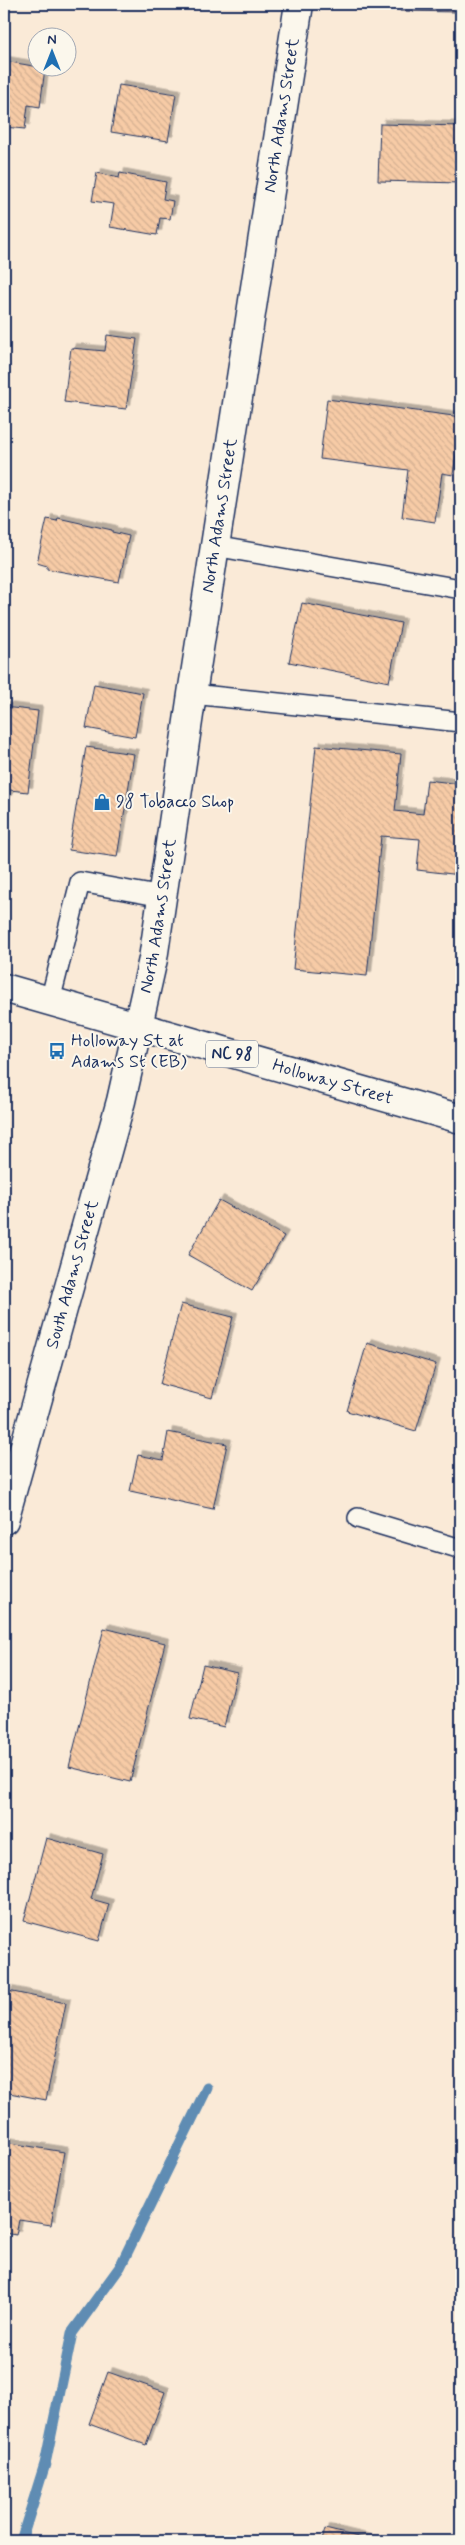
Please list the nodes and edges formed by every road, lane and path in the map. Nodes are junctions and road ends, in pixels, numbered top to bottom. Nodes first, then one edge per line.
1 (299, 4) edge
2 (214, 546) junction
3 (461, 589) edge
4 (192, 694) junction
5 (461, 722) edge
6 (163, 897) junction
7 (4, 988) edge
8 (50, 1001) junction
9 (138, 1028) junction
10 (461, 1120) edge
11 (358, 1518) dead end
12 (4, 1520) edge
13 (461, 1549) edge

1 - 2 main road, North Adams Street
2 - 3 lane
2 - 4 main road, North Adams Street
4 - 5 lane
4 - 6 main road, North Adams Street
6 - 8 lane
6 - 9 main road, North Adams Street
7 - 8 main road, Holloway Street / NC 98
8 - 9 main road, Holloway Street / NC 98
9 - 10 main road, Holloway Street / NC 98
9 - 12 main road, South Adams Street
11 - 13 lane

